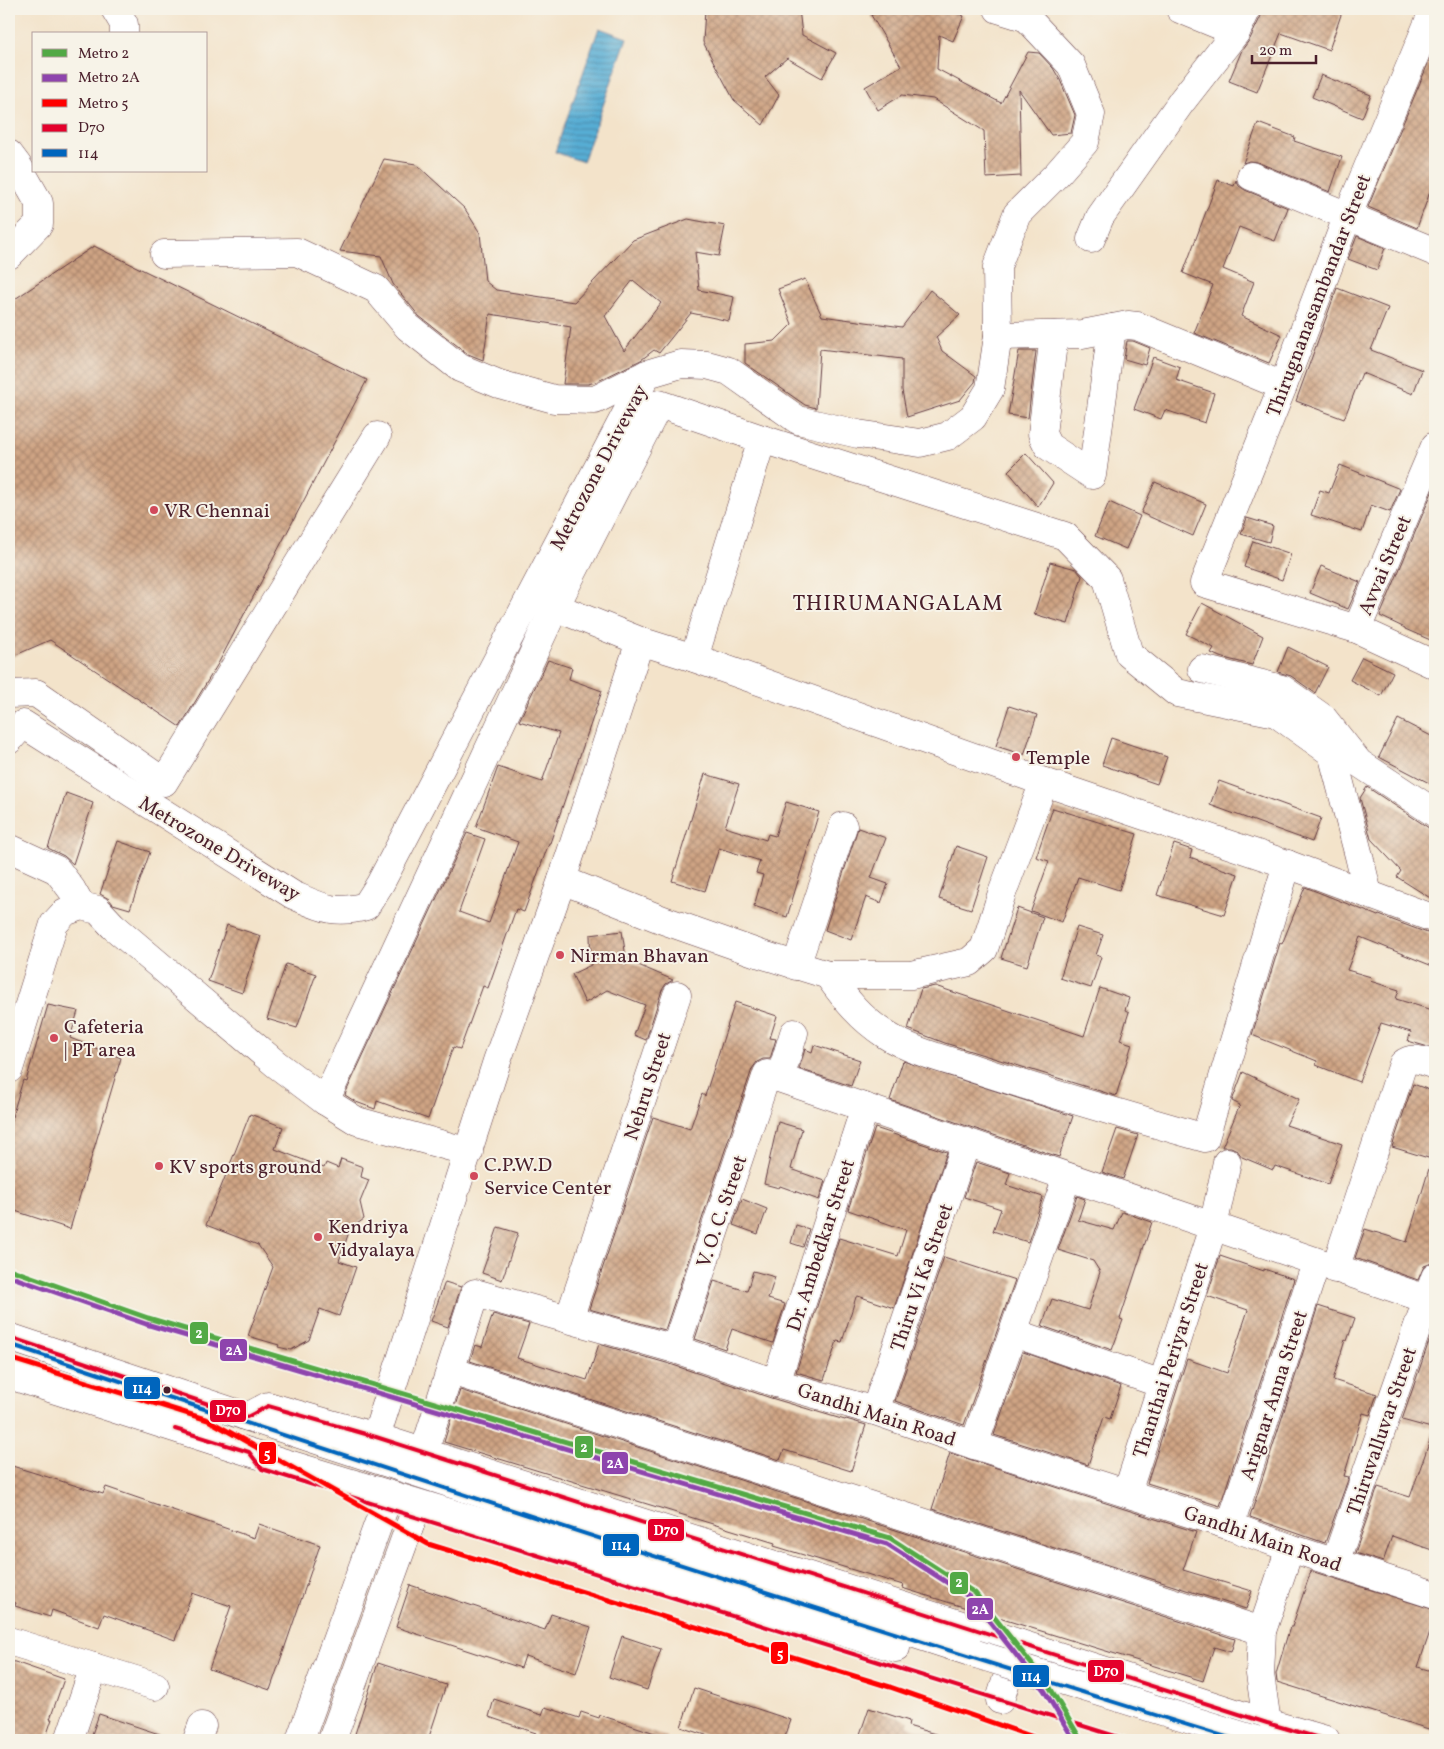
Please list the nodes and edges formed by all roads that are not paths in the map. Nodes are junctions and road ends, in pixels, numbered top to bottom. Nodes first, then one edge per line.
1 (115, 9) edge
2 (998, 9) edge
3 (1180, 9) edge
4 (1434, 9) edge
5 (1242, 20) edge
6 (124, 32) edge
7 (9, 154) edge
8 (1251, 176) dead end
9 (1348, 214) junction
10 (1092, 239) dead end
11 (1435, 252) edge
12 (164, 254) dead end
13 (9, 255) edge
14 (1112, 328) junction
15 (1054, 335) junction
16 (998, 336) junction
17 (646, 374) junction
18 (1283, 386) junction
19 (377, 436) dead end
20 (762, 439) junction
21 (1435, 446) edge
22 (555, 607) junction
23 (1357, 629) junction
24 (640, 641) junction
25 (694, 658) junction
26 (1435, 665) edge
27 (1202, 669) dead end
28 (9, 694) edge
29 (9, 740) edge
30 (1044, 782) junction
31 (1435, 813) edge
32 (843, 826) dead end
33 (9, 848) edge
34 (1287, 864) junction
35 (562, 880) junction
36 (1368, 894) junction
37 (81, 906) junction
38 (1435, 919) edge
39 (796, 966) junction
40 (828, 975) junction
41 (678, 995) dead end
42 (794, 1034) dead end
43 (1435, 1065) edge
44 (9, 1069) edge
45 (773, 1076) junction
46 (325, 1101) junction
47 (864, 1107) junction
48 (966, 1143) junction
49 (469, 1152) junction
50 (1228, 1162) dead end
51 (1067, 1177) junction
52 (1213, 1227) junction
53 (1325, 1266) junction
54 (1432, 1293) edge
55 (569, 1320) junction
56 (1014, 1333) junction
57 (9, 1337) edge
58 (675, 1348) junction
59 (451, 1372) junction
60 (9, 1375) edge
61 (776, 1383) junction
62 (1162, 1384) junction
63 (875, 1411) junction
64 (247, 1417) junction
65 (376, 1437) junction
66 (974, 1445) junction
67 (249, 1452) junction
68 (424, 1452) junction
69 (1127, 1493) junction
70 (384, 1508) junction
71 (1230, 1526) junction
72 (1290, 1548) junction
73 (1335, 1563) junction
74 (1435, 1595) edge
75 (1262, 1631) junction
76 (9, 1641) edge
77 (1018, 1643) junction
78 (973, 1662) junction
79 (94, 1667) junction
80 (1260, 1674) junction
81 (155, 1686) dead end
82 (1000, 1700) dead end
83 (1236, 1713) junction
84 (1260, 1734) edge
85 (70, 1740) edge
86 (300, 1740) edge
87 (332, 1740) edge
88 (1192, 1740) edge
89 (1220, 1740) edge
90 (1326, 1740) edge

1 - 6 street
2 - 16 street, Metrozone Driveway
3 - 5 street
4 - 9 street, Thirugnanasambandar Street
5 - 10 street
7 - 13 street
8 - 9 street
9 - 11 street
9 - 18 street, Thirugnanasambandar Street
12 - 17 street
14 - 15 street
14 - 15 street
14 - 18 street
15 - 16 street
16 - 17 street, Metrozone Driveway
17 - 29 street, Metrozone Driveway
18 - 23 street, Thirugnanasambandar Street
19 - 28 street
20 - 22 street
20 - 25 street
20 - 36 street
21 - 23 street, Avvai Street
22 - 24 street
22 - 46 street
23 - 26 street
24 - 25 street
24 - 35 street
25 - 30 street
27 - 31 street
30 - 34 street
30 - 40 street
32 - 39 street
33 - 37 street
34 - 36 street
34 - 40 street
35 - 39 street
35 - 49 street
36 - 38 street
37 - 44 street
37 - 46 street
39 - 40 street
41 - 55 street, Nehru Street
42 - 45 street, V. O. C. Street
43 - 53 street, Arignar Anna Street
45 - 47 street
45 - 58 street, V. O. C. Street
46 - 49 street
47 - 48 street
47 - 61 street, Dr. Ambedkar Street
48 - 51 street
48 - 63 street, Thiru Vi Ka Street
49 - 65 street
50 - 52 street, Thanthai Periyar Street
51 - 52 street
51 - 56 street
52 - 53 street
52 - 62 street, Thanthai Periyar Street
53 - 54 street
53 - 71 street, Arignar Anna Street
54 - 73 street, Thiruvalluvar Street
55 - 58 street, Gandhi Main Road
55 - 59 street, Gandhi Main Road
56 - 62 street
56 - 66 street
57 - 64 street
58 - 61 street, Gandhi Main Road
59 - 68 street, Gandhi Main Road
59 - 75 street
60 - 67 street
61 - 63 street, Gandhi Main Road
62 - 69 street, Thanthai Periyar Street
63 - 66 street, Gandhi Main Road
64 - 65 street
64 - 78 street
65 - 68 street
66 - 69 street, Gandhi Main Road
67 - 70 street
67 - 78 street
68 - 77 street
69 - 71 street, Gandhi Main Road
70 - 86 street
70 - 87 street
71 - 72 street, Gandhi Main Road
72 - 73 street, Gandhi Main Road
72 - 75 street
73 - 74 street, Gandhi Main Road
75 - 80 street
76 - 79 street
77 - 82 street
77 - 83 street
78 - 84 street, bridge
78 - 88 street
79 - 81 street
79 - 85 street
80 - 83 street
80 - 84 street
83 - 84 street
83 - 89 street
84 - 90 street

